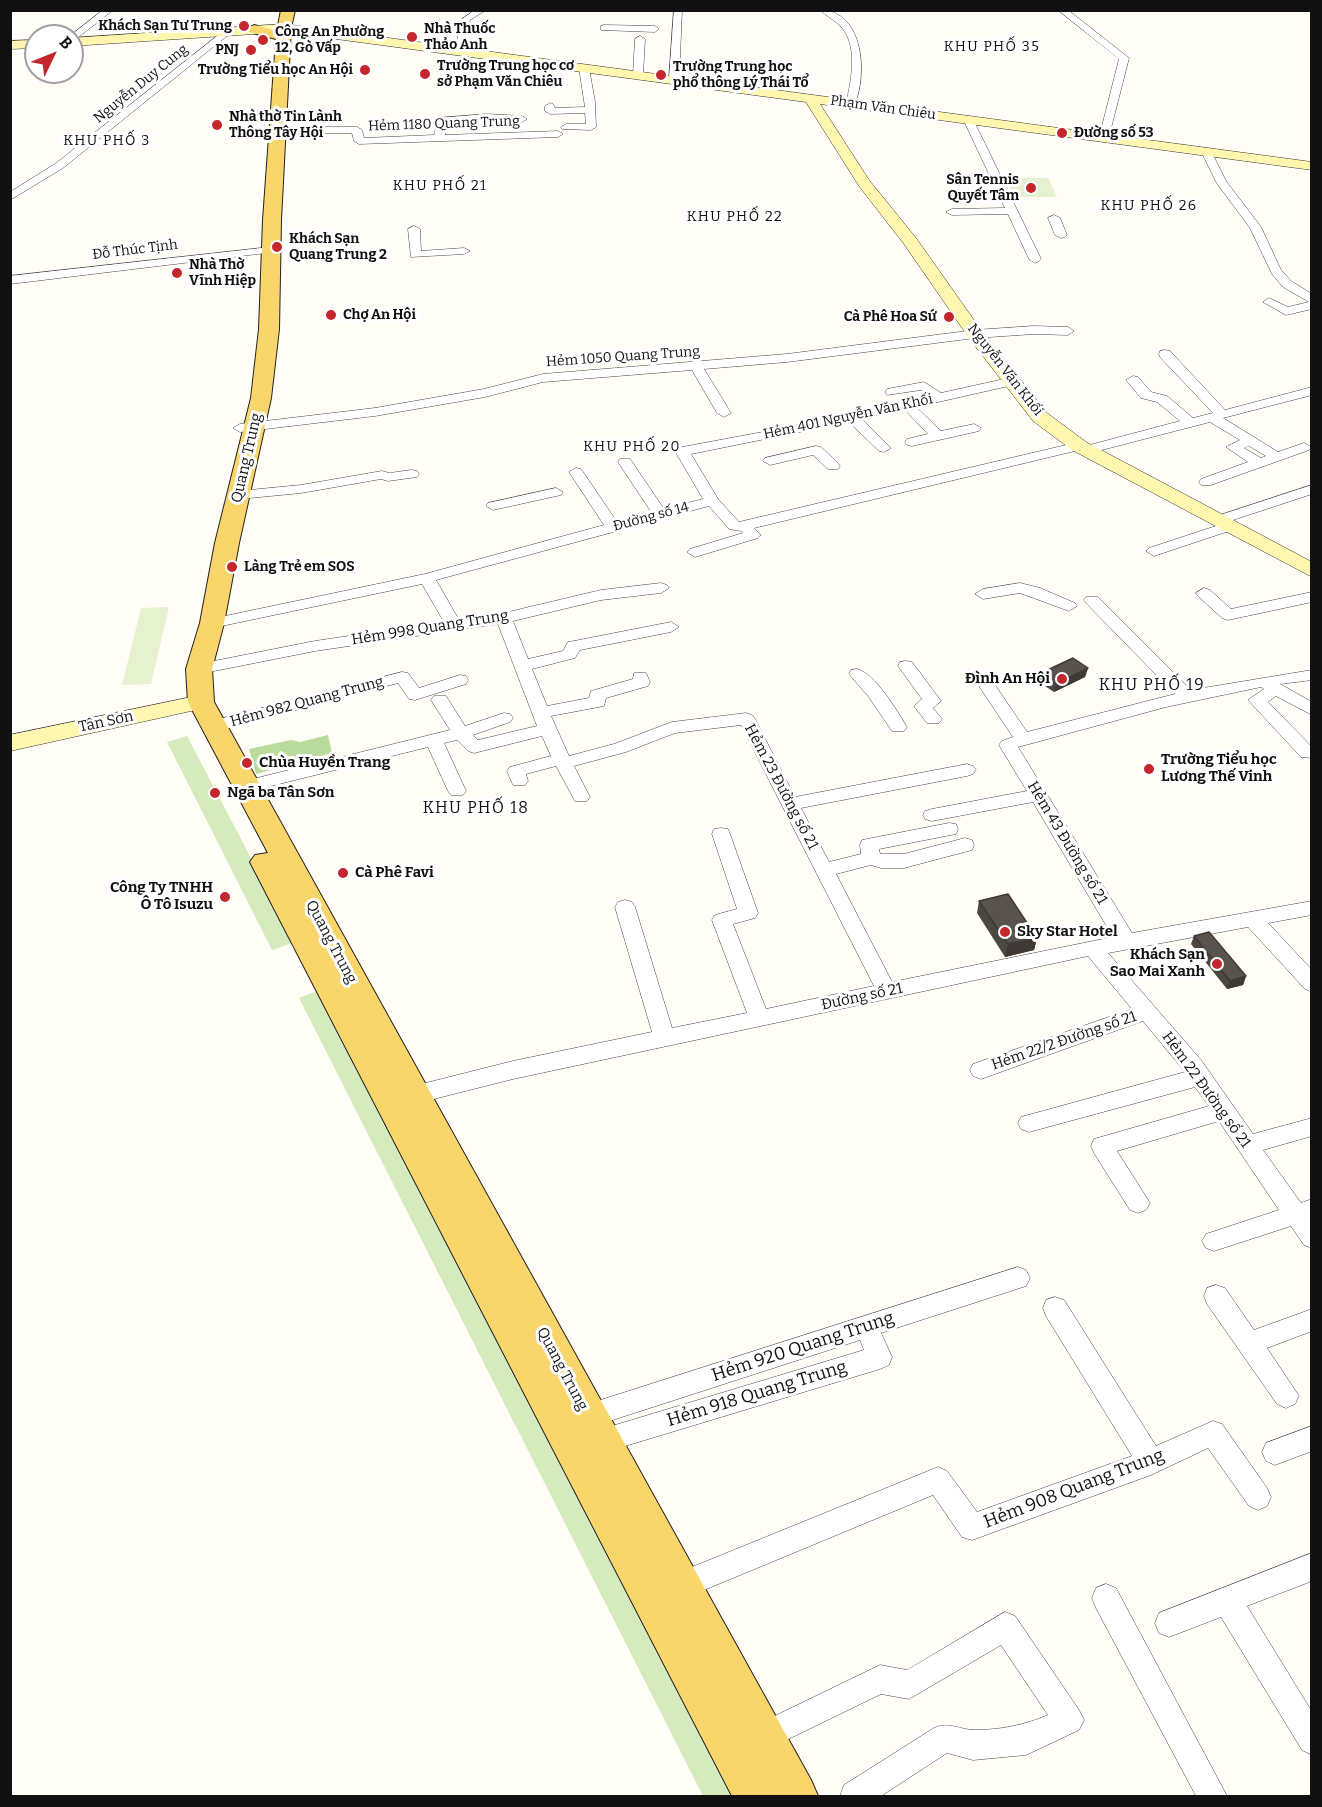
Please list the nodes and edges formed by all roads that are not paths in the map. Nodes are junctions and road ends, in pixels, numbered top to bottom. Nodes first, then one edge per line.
1 (482, 10) edge
2 (678, 10) edge
3 (824, 10) edge
4 (1062, 10) edge
5 (108, 11) edge
6 (280, 22) edge
7 (604, 28) dead end
8 (254, 29) joint
9 (656, 29) dead end
10 (84, 31) edge
11 (229, 32) junction
12 (640, 39) dead end
13 (84, 40) edge
14 (457, 51) junction
15 (584, 68) junction
16 (638, 75) junction
17 (674, 80) junction
18 (810, 98) junction
19 (851, 104) junction
20 (550, 106) dead end
21 (590, 110) junction
22 (522, 119) dead end
23 (968, 119) junction
24 (273, 130) junction
25 (439, 138) junction
26 (1104, 138) junction
27 (1206, 151) junction
28 (1311, 166) edge
29 (10, 197) edge
30 (1013, 211) junction
31 (952, 212) dead end
32 (1054, 218) dead end
33 (267, 221) junction
34 (414, 229) dead end
35 (1061, 235) dead end
36 (262, 251) junction
37 (464, 251) dead end
38 (1035, 259) dead end
39 (10, 280) edge
40 (1311, 287) edge
41 (1299, 291) junction
42 (1311, 299) edge
43 (1269, 302) dead end
44 (1311, 305) edge
45 (1068, 331) dead end
46 (975, 334) junction
47 (1165, 354) dead end
48 (697, 367) junction
49 (1132, 380) dead end
50 (1013, 381) junction
51 (1311, 391) edge
52 (892, 392) dead end
53 (1292, 396) junction
54 (939, 398) junction
55 (254, 399) junction
56 (907, 405) junction
57 (1311, 407) edge
58 (848, 411) junction
59 (724, 413) dead end
60 (1216, 415) junction
61 (1189, 422) junction
62 (248, 428) junction
63 (974, 428) dead end
64 (779, 433) junction
65 (938, 436) junction
66 (1250, 441) junction
67 (912, 442) dead end
68 (1304, 447) dead end
69 (884, 448) dead end
70 (1083, 448) junction
71 (798, 454) junction
72 (1277, 457) junction
73 (770, 461) dead end
74 (625, 462) dead end
75 (1258, 464) junction
76 (833, 466) dead end
77 (576, 472) dead end
78 (412, 474) dead end
79 (1206, 482) dead end
80 (1311, 489) edge
81 (556, 492) dead end
82 (239, 495) junction
83 (712, 501) junction
84 (493, 506) dead end
85 (660, 514) junction
86 (1221, 524) junction
87 (745, 525) junction
88 (613, 527) junction
89 (1154, 551) dead end
90 (695, 552) dead end
91 (1311, 571) edge
92 (427, 578) junction
93 (661, 588) dead end
94 (1204, 593) dead end
95 (983, 594) dead end
96 (1311, 597) edge
97 (1092, 600) dead end
98 (1069, 606) dead end
99 (504, 618) junction
100 (199, 620) junction
101 (454, 626) junction
102 (671, 627) dead end
103 (523, 666) junction
104 (906, 666) dead end
105 (856, 674) dead end
106 (1311, 675) edge
107 (640, 677) dead end
108 (460, 680) dead end
109 (1268, 684) junction
110 (987, 686) dead end
111 (1188, 697) junction
112 (196, 698) junction
113 (440, 700) dead end
114 (1311, 710) edge
115 (504, 718) dead end
116 (933, 718) dead end
117 (543, 721) junction
118 (898, 727) dead end
119 (10, 728) edge
120 (461, 733) junction
121 (433, 739) junction
122 (1015, 742) junction
123 (10, 743) edge
124 (1307, 753) dead end
125 (562, 761) junction
126 (967, 770) dead end
127 (519, 781) dead end
128 (247, 786) junction
129 (457, 792) dead end
130 (1039, 795) junction
131 (581, 797) dead end
132 (790, 804) junction
133 (932, 815) dead end
134 (949, 829) dead end
135 (721, 834) dead end
136 (965, 845) dead end
137 (871, 858) junction
138 (824, 870) junction
139 (625, 907) dead end
140 (1311, 908) edge
141 (1251, 918) junction
142 (1126, 941) junction
143 (1092, 948) junction
144 (327, 958) junction
145 (1311, 984) edge
146 (887, 992) junction
147 (1146, 1012) junction
148 (759, 1018) junction
149 (664, 1038) junction
150 (981, 1070) dead end
151 (1199, 1077) junction
152 (402, 1098) junction
153 (1223, 1111) junction
154 (1029, 1123) dead end
155 (1311, 1127) edge
156 (1247, 1145) junction
157 (1138, 1203) dead end
158 (1303, 1211) edge
159 (1311, 1238) edge
160 (1215, 1240) dead end
161 (1018, 1278) dead end
162 (1216, 1296) dead end
163 (1055, 1308) dead end
164 (1311, 1320) edge
165 (866, 1327) joint
166 (1249, 1343) junction
167 (1286, 1396) dead end
168 (595, 1429) junction
169 (1311, 1438) edge
170 (1275, 1452) dead end
171 (1150, 1462) junction
172 (1258, 1497) dead end
173 (1311, 1567) edge
174 (680, 1586) junction
175 (1106, 1598) dead end
176 (1227, 1600) junction
177 (1168, 1623) dead end
178 (762, 1737) junction
179 (1311, 1740) edge
180 (757, 1797) edge
181 (795, 1797) edge
182 (855, 1797) edge
183 (1212, 1797) edge

1 - 14 street
2 - 17 street
3 - 19 street
4 - 26 street
5 - 10 street
6 - 8 main road
6 - 14 main road, Phạm Văn Chiêu
6 - 24 main road, Quang Trung
7 - 9 street
8 - 11 main road
11 - 13 main road
11 - 29 street, Nguyễn Duy Cung
12 - 16 street
14 - 15 main road, Phạm Văn Chiêu
15 - 16 main road, Phạm Văn Chiêu
15 - 21 street
16 - 17 main road, Phạm Văn Chiêu
17 - 18 main road, Phạm Văn Chiêu
18 - 19 main road, Phạm Văn Chiêu
18 - 46 main road, Nguyễn Văn Khối
19 - 23 main road, Phạm Văn Chiêu
20 - 21 street
21 - 25 street, Hẻm 1180 Quang Trung
22 - 25 street
23 - 26 main road, Phạm Văn Chiêu
23 - 30 street
24 - 25 street, Hẻm 1180 Quang Trung
24 - 33 main road, Quang Trung
26 - 27 main road, Phạm Văn Chiêu
27 - 28 main road, Phạm Văn Chiêu
27 - 41 street
30 - 31 street
30 - 38 street
32 - 35 street
33 - 36 main road, Quang Trung
33 - 55 main road, Quang Trung
34 - 37 street
36 - 39 street, Đỗ Thúc Tịnh
36 - 55 main road, Quang Trung
40 - 41 street
41 - 42 street
43 - 44 street
45 - 46 street, Hẻm 1050 Quang Trung
46 - 48 street, Hẻm 1050 Quang Trung
46 - 50 main road, Nguyễn Văn Khối
47 - 60 street
48 - 59 street
48 - 62 street, Hẻm 1050 Quang Trung
49 - 61 street
50 - 54 street, Hẻm 401 Nguyễn Văn Khối
50 - 70 main road, Nguyễn Văn Khối
51 - 53 street
52 - 54 street
53 - 57 street
53 - 60 street
54 - 56 street, Hẻm 401 Nguyễn Văn Khối
55 - 62 main road, Quang Trung
56 - 58 street, Hẻm 401 Nguyễn Văn Khối
56 - 65 street
58 - 64 street, Hẻm 401 Nguyễn Văn Khối
58 - 69 street
60 - 61 street
60 - 66 street
61 - 70 street
62 - 82 main road, Quang Trung
62 - 100 main road, Quang Trung
63 - 65 street
64 - 71 street
64 - 83 street, Hẻm 401 Nguyễn Văn Khối
65 - 67 street
66 - 72 street
66 - 75 street
68 - 72 street
70 - 86 main road, Nguyễn Văn Khối
70 - 87 street
71 - 73 street
71 - 76 street
72 - 75 street
74 - 85 street
75 - 79 street
77 - 88 street
78 - 82 street
80 - 86 street
81 - 84 street
82 - 100 main road, Quang Trung
83 - 85 street, Đường số 14
83 - 87 street
85 - 88 street, Đường số 14
86 - 89 street
86 - 91 main road, Nguyễn Văn Khối
87 - 90 street
88 - 92 street, Đường số 14
92 - 100 street, Đường số 14
92 - 101 street
93 - 99 street, Hẻm 998 Quang Trung
94 - 96 street
95 - 98 street
97 - 111 street
99 - 101 street, Hẻm 998 Quang Trung
99 - 103 street
100 - 112 main road, Quang Trung
101 - 112 street, Hẻm 998 Quang Trung
102 - 103 street
103 - 117 street
104 - 116 street
105 - 118 street
106 - 109 street
107 - 117 street
108 - 112 street, Hẻm 982 Quang Trung
109 - 111 street
109 - 114 street
109 - 124 street
110 - 122 street, Hẻm 43 Đường số 21
111 - 122 street
112 - 119 main road, Tân Sơn
112 - 123 main road, Tân Sơn
112 - 128 main road, Quang Trung
112 - 144 main road, Quang Trung
113 - 120 street
115 - 120 street
117 - 120 street
117 - 125 street
120 - 121 street
121 - 128 street
121 - 129 street
122 - 130 street, Hẻm 43 Đường số 21
125 - 127 street
125 - 131 street
125 - 132 street, Hẻm 23 Đường số 21
126 - 132 street
128 - 144 main road, Quang Trung
130 - 133 street
130 - 142 street, Hẻm 43 Đường số 21
132 - 138 street, Hẻm 23 Đường số 21
134 - 137 street
135 - 148 street
136 - 137 street
137 - 138 street
138 - 146 street, Hẻm 23 Đường số 21
139 - 149 street
140 - 141 street, Đường số 21
141 - 142 street, Đường số 21
141 - 145 street
142 - 143 street, Đường số 21
143 - 146 street, Đường số 21
143 - 147 street, Hẻm 22 Đường số 21
144 - 152 main road, Quang Trung
146 - 148 street, Đường số 21
147 - 150 street, Hẻm 22/2 Đường số 21
147 - 151 street, Hẻm 22 Đường số 21
148 - 149 street, Đường số 21
149 - 152 street, Đường số 21
151 - 153 street, Hẻm 22 Đường số 21
151 - 154 street
152 - 168 main road, Quang Trung
152 - 180 main road, Quang Trung
153 - 156 street, Hẻm 22 Đường số 21
153 - 157 street
155 - 156 street
156 - 158 street, Hẻm 22 Đường số 21
158 - 159 street, Hẻm 22 Đường số 21
158 - 160 street
161 - 165 street, Hẻm 920 Quang Trung
162 - 166 street
163 - 171 street
164 - 166 street
165 - 168 street, Hẻm 918 Quang Trung
166 - 167 street
168 - 174 main road, Quang Trung
169 - 170 street
171 - 172 street, Hẻm 908 Quang Trung
171 - 174 street, Hẻm 908 Quang Trung
173 - 176 street
174 - 178 main road, Quang Trung
175 - 183 street
176 - 177 street
176 - 179 street
178 - 181 main road, Quang Trung
178 - 182 street

